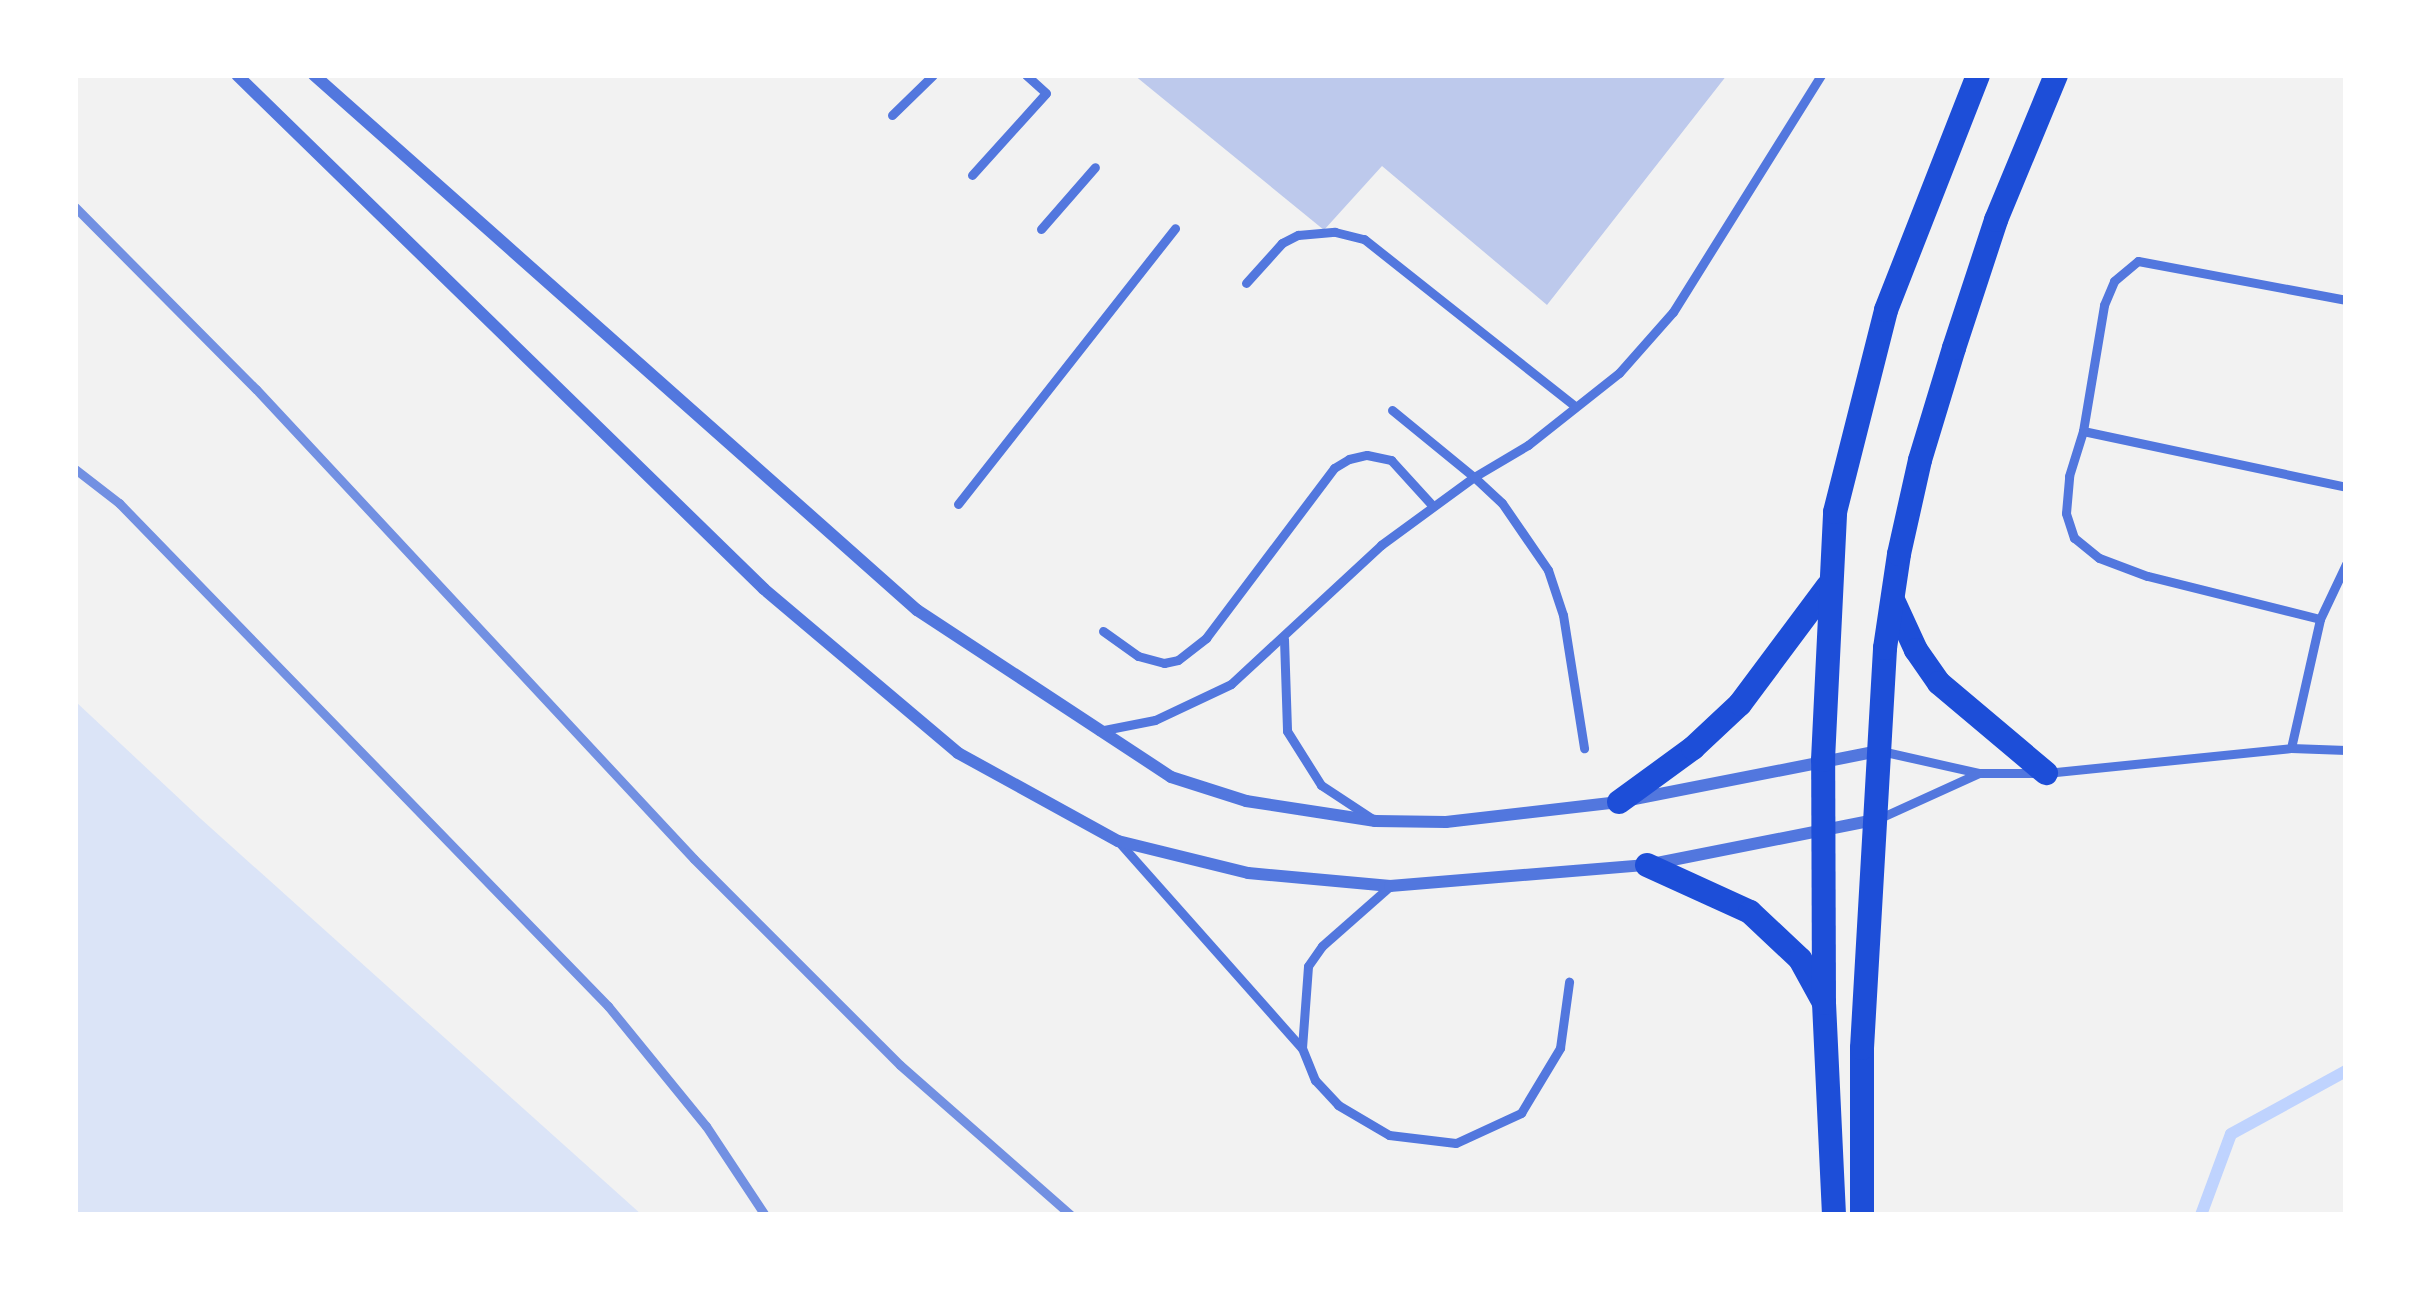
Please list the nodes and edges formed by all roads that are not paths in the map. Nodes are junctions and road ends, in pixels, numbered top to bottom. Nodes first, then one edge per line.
1 (237, 75) edge
2 (314, 75) edge
3 (933, 75) edge
4 (1026, 75) edge
5 (1821, 75) edge
6 (1978, 75) edge
7 (2056, 75) edge
8 (892, 115) dead end
9 (1095, 167) dead end
10 (972, 175) dead end
11 (1175, 228) dead end
12 (1041, 229) dead end
13 (1246, 283) dead end
14 (2346, 300) edge
15 (1575, 406) junction
16 (1392, 410) dead end
17 (2083, 431) junction
18 (1474, 477) junction
19 (2346, 487) edge
20 (958, 504) dead end
21 (1431, 504) junction
22 (2346, 564) edge
23 (1830, 583) junction
24 (1892, 597) junction
25 (2320, 619) junction
26 (1103, 631) dead end
27 (1284, 639) junction
28 (1094, 732) junction
29 (1584, 748) dead end
30 (2291, 748) junction
31 (2346, 750) edge
32 (1879, 751) junction
33 (1823, 760) junction
34 (2046, 772) junction
35 (1979, 773) junction
36 (1619, 802) junction
37 (1875, 820) junction
38 (1375, 821) junction
39 (1823, 830) junction
40 (1118, 841) junction
41 (1647, 865) junction
42 (1390, 886) junction
43 (1569, 982) dead end
44 (1824, 1003) junction
45 (1302, 1048) junction
46 (1834, 1215) edge
47 (1862, 1215) edge

1 - 40 street
2 - 28 street
3 - 8 lane
4 - 10 lane
5 - 15 lane
6 - 23 main road
7 - 24 main road
9 - 12 lane
11 - 20 lane
13 - 15 lane
14 - 17 lane
15 - 18 lane
16 - 18 lane
17 - 19 lane
17 - 25 lane
18 - 21 lane
18 - 29 lane
21 - 26 lane
21 - 27 lane
22 - 25 lane
23 - 33 main road
23 - 36 main road
24 - 32 main road
24 - 34 main road
25 - 30 lane
27 - 28 lane
27 - 38 lane
28 - 38 street
30 - 31 lane
30 - 34 lane
32 - 33 street
32 - 35 lane
32 - 37 main road
33 - 36 street
33 - 39 main road
34 - 35 lane
35 - 37 lane
36 - 38 street
37 - 39 street
37 - 47 main road
39 - 41 street
39 - 44 main road
40 - 42 street
40 - 45 lane
41 - 42 street
41 - 44 main road
42 - 45 lane
43 - 45 lane
44 - 46 main road

